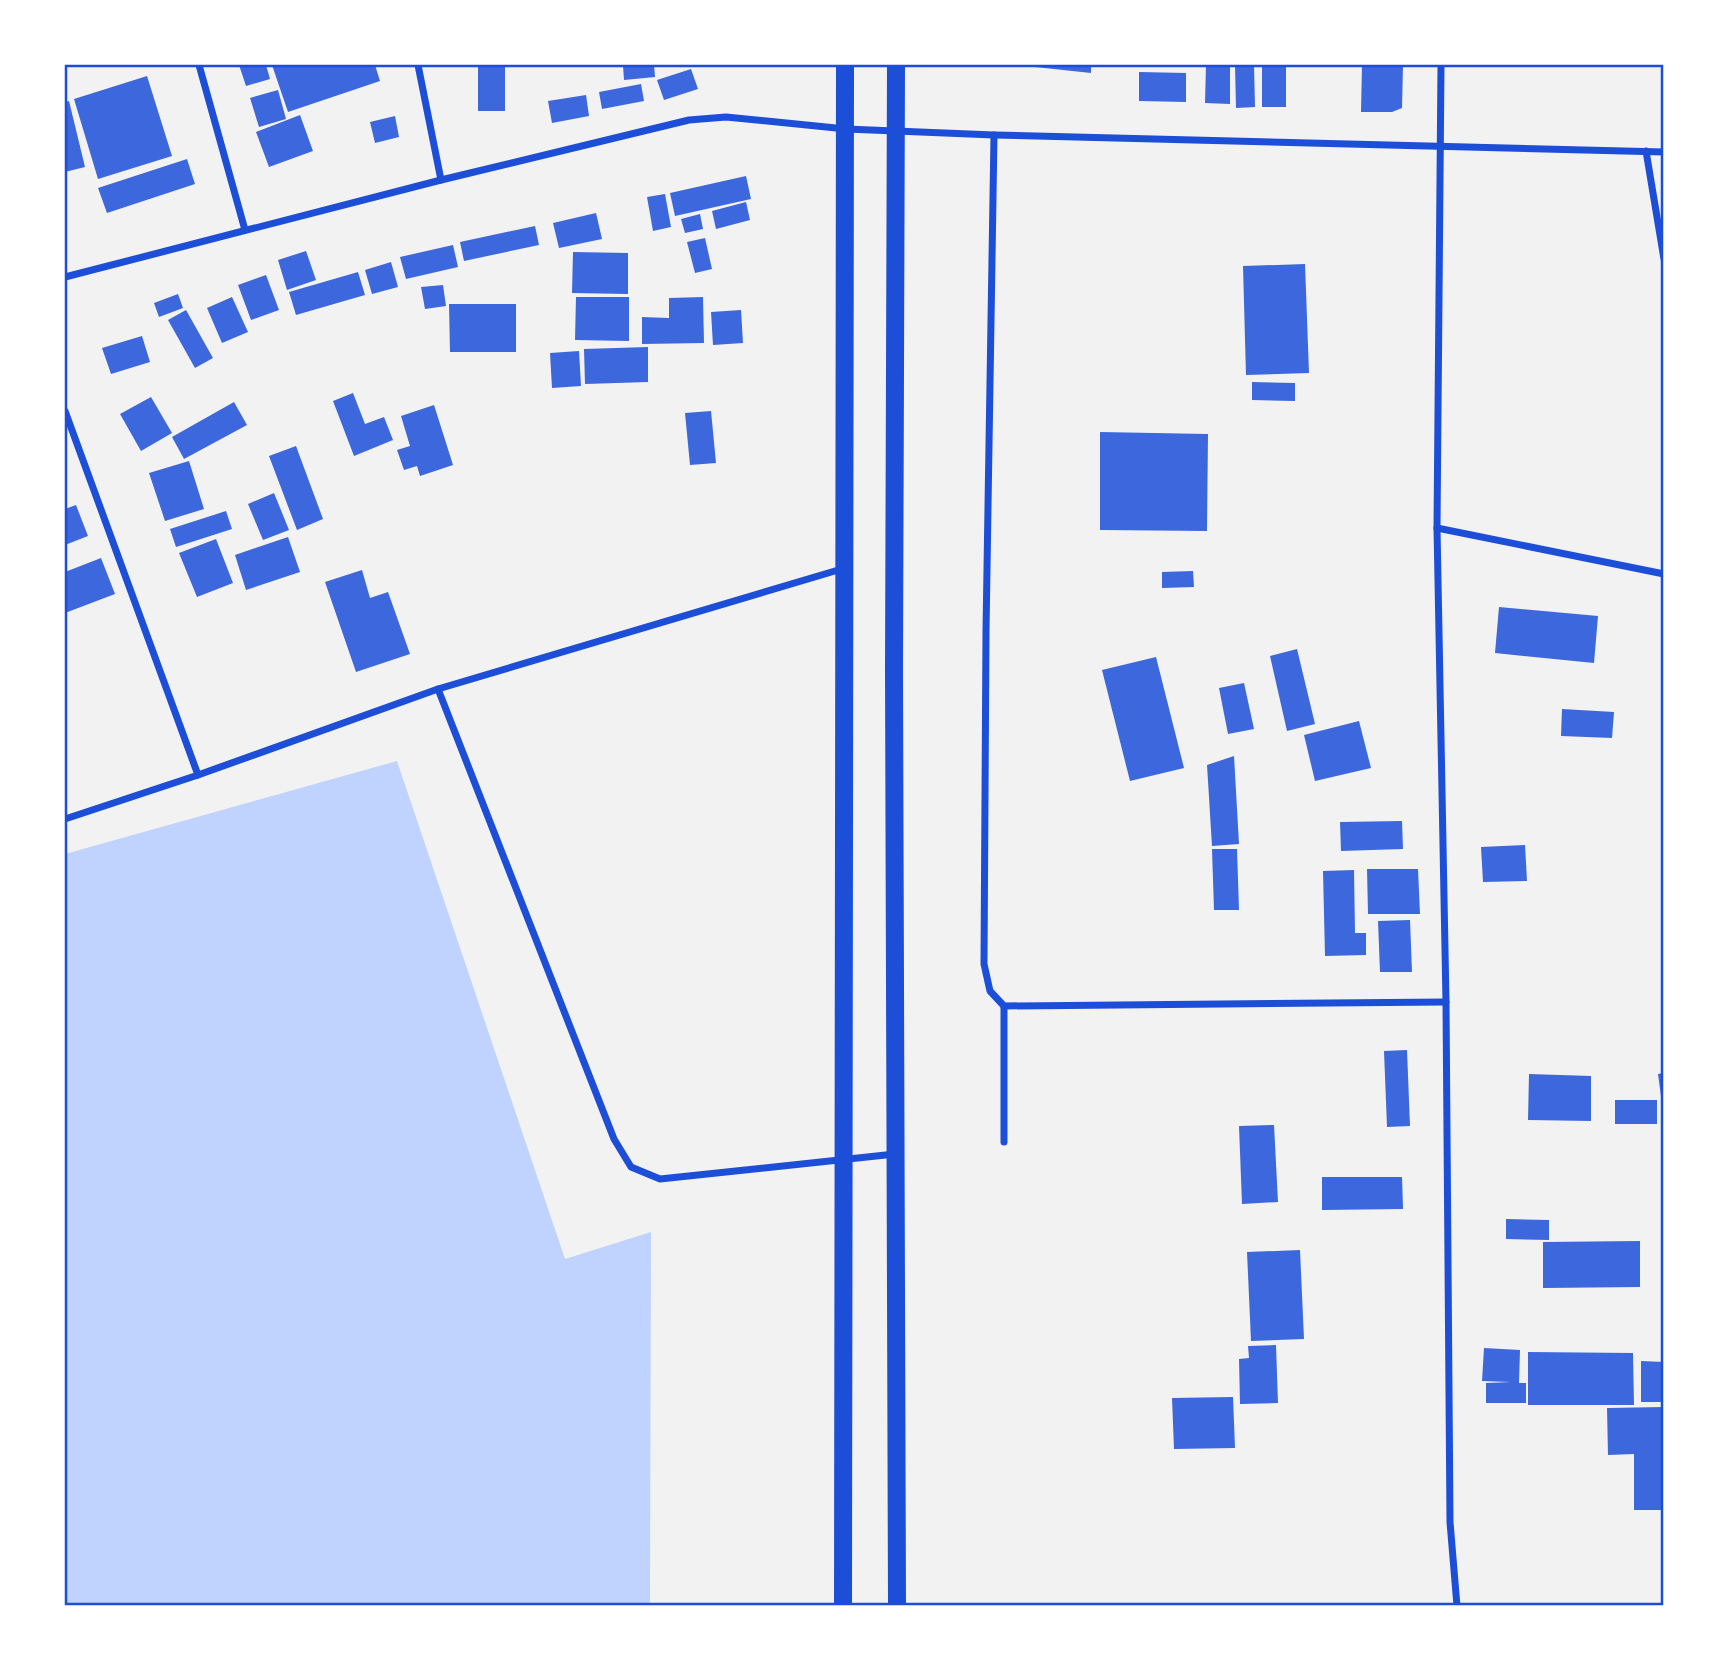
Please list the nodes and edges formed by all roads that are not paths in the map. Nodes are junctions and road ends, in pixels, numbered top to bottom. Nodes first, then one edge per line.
1 (199, 65) edge
2 (418, 65) edge
3 (845, 65) edge
4 (896, 65) edge
5 (1441, 65) edge
6 (846, 129) junction
7 (897, 131) junction
8 (994, 135) junction
9 (1438, 146) junction
10 (1647, 151) junction
11 (1664, 152) edge
12 (441, 180) junction
13 (245, 230) junction
14 (1664, 258) edge
15 (65, 277) edge
16 (65, 411) edge
17 (1437, 528) junction
18 (845, 568) junction
19 (1664, 575) edge
20 (438, 689) junction
21 (198, 775) junction
22 (65, 818) edge
23 (1446, 1002) junction
24 (1004, 1006) junction
25 (1004, 1142) dead end
26 (895, 1154) junction
27 (844, 1158) junction
28 (843, 1606) edge
29 (897, 1606) edge
30 (1457, 1606) edge

1 - 13 street
2 - 12 street
3 - 6 main road
4 - 7 main road
5 - 9 street
6 - 7 street
6 - 12 street
6 - 18 main road
7 - 8 street
7 - 26 main road
8 - 9 street
8 - 24 street
9 - 10 street
9 - 17 street
10 - 11 street
10 - 14 street
12 - 13 street
13 - 15 street
16 - 21 street
17 - 19 street
17 - 23 street
18 - 20 street
18 - 27 main road
20 - 21 street
20 - 27 street
21 - 22 street
23 - 24 street
23 - 30 street
24 - 25 street
26 - 27 street
26 - 29 main road
27 - 28 main road

